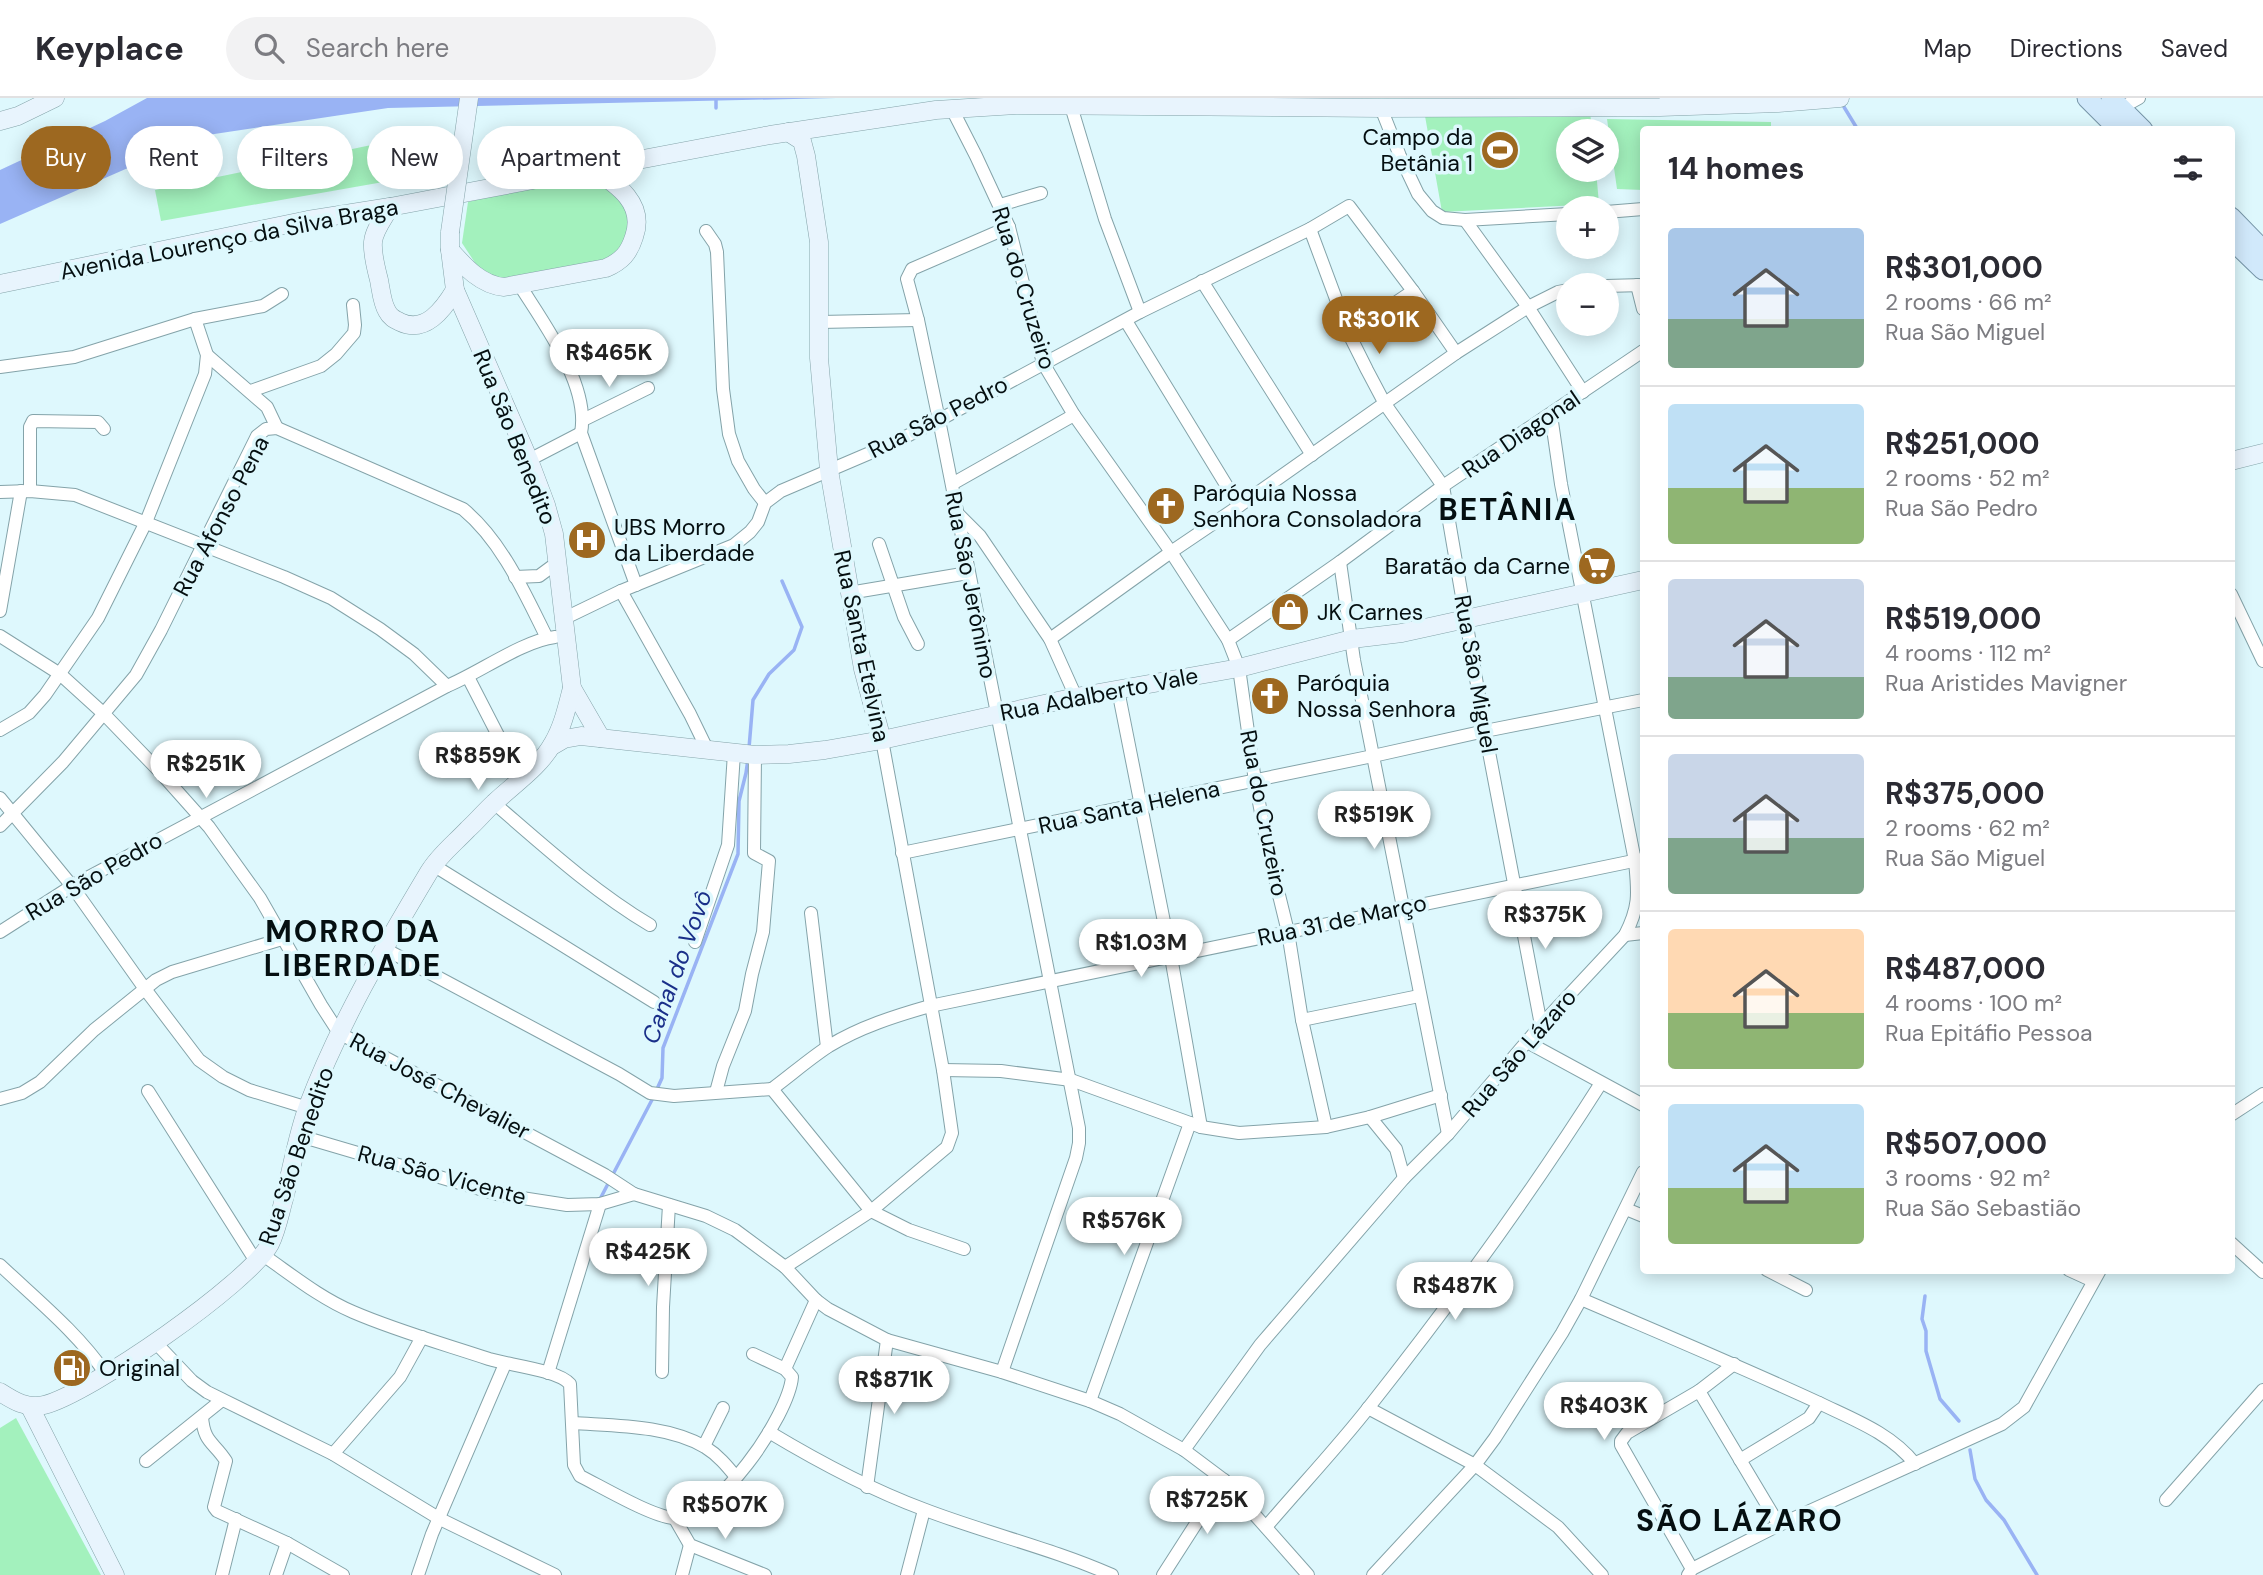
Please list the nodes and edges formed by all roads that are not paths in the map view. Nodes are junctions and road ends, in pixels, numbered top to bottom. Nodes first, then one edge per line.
1 (55, 98) edge
2 (469, 98) edge
3 (1840, 98) edge
4 (2087, 98) edge
5 (2139, 98) edge
6 (2116, 103) edge
7 (1071, 106) junction
8 (0, 108) edge
9 (1381, 108) junction
10 (952, 109) junction
11 (19, 116) junction
12 (0, 121) edge
13 (2115, 126) edge
14 (2140, 126) edge
15 (788, 132) junction
16 (645, 158) edge
17 (483, 189) edge
18 (621, 189) edge
19 (1041, 193) dead end
20 (1000, 205) junction
21 (390, 207) junction
22 (1640, 209) edge
23 (1619, 211) edge
24 (1556, 215) edge
25 (1465, 220) junction
26 (2235, 221) edge
27 (1009, 228) junction
28 (1310, 229) junction
29 (706, 231) dead end
30 (450, 241) junction
31 (2235, 243) edge
32 (2263, 250) edge
33 (2263, 270) edge
34 (1202, 281) junction
35 (0, 284) edge
36 (519, 284) junction
37 (1640, 285) edge
38 (1619, 286) edge
39 (455, 290) junction
40 (1413, 291) junction
41 (282, 294) dead end
42 (1556, 295) edge
43 (353, 305) dead end
44 (1528, 307) junction
45 (1140, 312) junction
46 (195, 319) junction
47 (918, 320) junction
48 (1126, 321) junction
49 (820, 322) junction
50 (1349, 334) junction
51 (627, 339) dead end
52 (1456, 353) junction
53 (1640, 353) edge
54 (208, 355) junction
55 (1043, 363) junction
56 (0, 368) edge
57 (570, 370) junction
58 (648, 388) dead end
59 (251, 391) junction
60 (1583, 392) junction
61 (1385, 404) junction
62 (1074, 415) junction
63 (1551, 415) junction
64 (583, 420) junction
65 (939, 420) junction
66 (277, 428) junction
67 (104, 429) dead end
68 (581, 433) junction
69 (2263, 453) edge
70 (1312, 455) junction
71 (529, 460) junction
72 (2235, 460) edge
73 (829, 470) junction
74 (952, 484) junction
75 (1443, 486) junction
76 (26, 491) junction
77 (0, 492) edge
78 (765, 503) junction
79 (1239, 506) junction
80 (958, 514) junction
81 (146, 522) junction
82 (879, 544) dead end
83 (204, 545) junction
84 (1171, 552) junction
85 (558, 562) junction
86 (1340, 562) junction
87 (968, 573) junction
88 (515, 577) junction
89 (1640, 581) edge
90 (636, 585) junction
91 (892, 586) junction
92 (621, 591) junction
93 (849, 593) junction
94 (1584, 594) junction
95 (2235, 602) edge
96 (0, 611) edge
97 (1465, 618) junction
98 (558, 631) junction
99 (0, 636) edge
100 (1050, 639) junction
101 (1352, 639) junction
102 (1228, 640) junction
103 (918, 645) dead end
104 (2263, 661) edge
105 (1239, 668) junction
106 (60, 674) junction
107 (468, 677) junction
108 (447, 686) junction
109 (572, 688) junction
110 (1118, 690) junction
111 (1076, 697) junction
112 (1640, 701) edge
113 (1605, 708) junction
114 (996, 713) junction
115 (104, 714) junction
116 (0, 730) edge
117 (1485, 731) junction
118 (601, 738) junction
119 (882, 740) junction
120 (552, 746) junction
121 (708, 751) junction
122 (746, 754) junction
123 (1373, 756) junction
124 (521, 780) junction
125 (1255, 781) junction
126 (0, 798) edge
127 (494, 803) junction
128 (1139, 803) junction
129 (12, 812) junction
130 (200, 817) junction
131 (0, 826) edge
132 (1021, 830) junction
133 (902, 853) junction
134 (1639, 860) edge
135 (433, 865) junction
136 (1515, 884) junction
137 (72, 886) junction
138 (1402, 907) junction
139 (811, 913) dead end
140 (650, 925) dead end
141 (0, 932) edge
142 (1288, 932) junction
143 (1640, 933) edge
144 (1625, 935) junction
145 (282, 939) junction
146 (695, 942) dead end
147 (383, 948) junction
148 (1171, 957) junction
149 (1051, 980) junction
150 (145, 989) junction
151 (1419, 996) junction
152 (654, 1002) dead end
153 (930, 1006) junction
154 (1302, 1020) junction
155 (1541, 1025) junction
156 (340, 1033) junction
157 (1527, 1042) junction
158 (827, 1048) junction
159 (943, 1070) junction
160 (1071, 1080) junction
161 (1601, 1083) junction
162 (772, 1089) junction
163 (148, 1091) dead end
164 (716, 1092) junction
165 (2263, 1094) edge
166 (1441, 1095) junction
167 (0, 1099) edge
168 (1640, 1103) edge
169 (307, 1108) junction
170 (2235, 1112) edge
171 (1370, 1117) junction
172 (1196, 1125) junction
173 (1326, 1127) junction
174 (1448, 1134) junction
175 (300, 1136) junction
176 (1404, 1178) junction
177 (1640, 1179) edge
178 (634, 1194) junction
179 (597, 1204) junction
180 (669, 1205) junction
181 (1626, 1209) junction
182 (871, 1211) junction
183 (1640, 1215) edge
184 (2235, 1247) edge
185 (964, 1249) dead end
186 (260, 1259) junction
187 (0, 1265) edge
188 (785, 1267) junction
189 (2263, 1272) edge
190 (1775, 1274) edge
191 (2096, 1276) edge
192 (1806, 1290) dead end
193 (1581, 1299) junction
194 (817, 1300) junction
195 (422, 1337) junction
196 (887, 1340) junction
197 (155, 1342) junction
198 (753, 1354) dead end
199 (505, 1364) junction
200 (1734, 1364) junction
201 (785, 1369) junction
202 (662, 1372) dead end
203 (1002, 1372) junction
204 (548, 1373) junction
205 (106, 1374) junction
206 (2263, 1390) edge
207 (1699, 1391) junction
208 (0, 1392) edge
209 (222, 1400) junction
210 (1090, 1401) junction
211 (1819, 1404) junction
212 (30, 1407) junction
213 (723, 1408) dead end
214 (1368, 1409) junction
215 (202, 1417) junction
216 (573, 1423) junction
217 (769, 1432) junction
218 (704, 1446) junction
219 (1184, 1450) junction
220 (332, 1454) junction
221 (1740, 1460) junction
222 (146, 1461) dead end
223 (1915, 1464) junction
224 (1475, 1465) junction
225 (736, 1477) junction
226 (1224, 1480) junction
227 (867, 1487) junction
228 (2166, 1500) dead end
229 (924, 1510) junction
230 (440, 1518) junction
231 (236, 1519) junction
232 (675, 1519) junction
233 (1779, 1525) junction
234 (1266, 1527) junction
235 (288, 1543) junction
236 (690, 1545) junction
237 (1690, 1572) edge
238 (115, 1575) edge
239 (222, 1575) edge
240 (276, 1575) edge
241 (343, 1575) edge
242 (418, 1575) edge
243 (555, 1575) edge
244 (682, 1575) edge
245 (765, 1575) edge
246 (907, 1575) edge
247 (1112, 1575) edge
248 (1163, 1575) edge
249 (1308, 1575) edge
250 (1373, 1575) edge
251 (1602, 1575) edge

1 - 11 street
2 - 30 street, Rua São Benedito, bridge
3 - 9 street, Avenida Lourenço da Silva Braga
4 - 13 main road
5 - 6 street
6 - 14 main road
7 - 9 street, Avenida Lourenço da Silva Braga
7 - 10 street, Avenida Lourenço da Silva Braga
7 - 45 street
8 - 11 street
9 - 25 street
10 - 15 street, Avenida Lourenço da Silva Braga
10 - 20 street, Rua do Cruzeiro
11 - 12 street
15 - 16 street, Avenida Lourenço da Silva Braga
15 - 49 street, Rua Santa Etelvina
17 - 21 street, Avenida Lourenço da Silva Braga
18 - 36 street
19 - 20 street
20 - 27 street, Rua do Cruzeiro
21 - 35 street, Avenida Lourenço da Silva Braga
21 - 39 street
22 - 23 street
24 - 25 street
25 - 44 street
26 - 32 main road
27 - 47 street, Rua São Jerônimo
27 - 55 street, Rua do Cruzeiro
28 - 34 street, Rua São Pedro
28 - 40 street, Rua São Pedro
28 - 50 street, Rua São Miguel
29 - 78 street
30 - 36 street
30 - 39 street, Rua São Benedito
31 - 33 main road
34 - 45 street, Rua São Pedro
34 - 70 street
36 - 57 street
37 - 38 street
39 - 71 street, Rua São Benedito
40 - 50 street
40 - 52 street, Rua São Pedro
41 - 46 street
42 - 44 street
43 - 59 street
44 - 52 street
44 - 60 street
45 - 48 street, Rua São Pedro
46 - 54 street
46 - 56 street
47 - 49 street
47 - 65 street, Rua São Jerônimo
48 - 55 street, Rua São Pedro
48 - 79 street
49 - 73 street, Rua Santa Etelvina
50 - 61 street, Rua São Miguel
51 - 57 street
52 - 61 street
53 - 60 street, Rua Diagonal
54 - 59 street
54 - 81 street
55 - 62 street, Rua do Cruzeiro
55 - 65 street, Rua São Pedro
57 - 64 street
58 - 64 street
59 - 66 street
60 - 63 street, Rua Diagonal
61 - 70 street
61 - 75 street, Rua São Miguel
62 - 74 street
62 - 84 street, Rua do Cruzeiro
63 - 75 street, Rua Diagonal
63 - 94 street, Rua São Lázaro
64 - 68 street
65 - 73 street, Rua São Pedro
65 - 74 street, Rua São Jerônimo
66 - 83 street, Rua Afonso Pena
66 - 88 street, Rua Afonso Pena
67 - 76 street
68 - 71 street
68 - 90 street
69 - 72 street
70 - 79 street
71 - 85 street, Rua São Benedito
73 - 78 street, Rua São Pedro
73 - 93 street, Rua Santa Etelvina
74 - 80 street, Rua São Jerônimo
75 - 86 street, Rua Diagonal
75 - 97 street, Rua São Miguel
76 - 77 street
76 - 81 street
76 - 96 street
78 - 90 street, Rua São Pedro
79 - 84 street
80 - 87 street, Rua São Jerônimo
80 - 100 street
81 - 83 street
81 - 106 street
82 - 91 street
83 - 108 street
83 - 115 street, Rua Afonso Pena
84 - 100 street
84 - 102 street, Rua do Cruzeiro
85 - 88 street
85 - 98 street, Rua São Benedito
86 - 101 street
86 - 102 street, Rua Diagonal
87 - 91 street
87 - 114 street, Rua São Jerônimo
88 - 98 street, Rua Afonso Pena
89 - 94 street, Rua Adalberto Vale
90 - 92 street, Rua São Pedro
91 - 93 street
91 - 103 street
92 - 98 street, Rua São Pedro
92 - 121 street
93 - 119 street, Rua Santa Etelvina
94 - 97 street, Rua Adalberto Vale
94 - 113 street, Rua São Lázaro
95 - 104 street
97 - 101 street, Rua Adalberto Vale
97 - 117 street, Rua São Miguel
98 - 107 street, Rua São Pedro
98 - 109 street, Rua São Benedito
99 - 106 street, Rua José Chevalier
100 - 111 street
101 - 105 street, Rua Adalberto Vale
101 - 123 street
102 - 105 street, Rua do Cruzeiro
105 - 110 street, Rua Adalberto Vale
105 - 125 street, Rua do Cruzeiro
106 - 115 street, Rua José Chevalier
106 - 116 street
107 - 108 street, Rua São Pedro
107 - 124 street
108 - 130 street, Rua São Pedro
109 - 118 street, Rua São Benedito
109 - 120 street, Rua São Benedito
110 - 111 street, Rua Adalberto Vale
110 - 128 street
111 - 114 street, Rua Adalberto Vale
112 - 113 street, Rua Santa Helena
113 - 117 street, Rua Santa Helena
113 - 134 street, Rua São Lázaro
114 - 119 street, Rua Adalberto Vale
114 - 132 street, Rua São Jerônimo
115 - 129 street, Rua Afonso Pena
115 - 130 street, Rua José Chevalier
117 - 123 street, Rua Santa Helena
117 - 136 street, Rua São Miguel
118 - 120 street, Rua Adalberto Vale
118 - 121 street, Rua Adalberto Vale
119 - 122 street, Rua Adalberto Vale
119 - 133 street, Rua Santa Etelvina
120 - 124 street, Rua São Benedito
121 - 122 street, Rua Adalberto Vale
122 - 146 street
122 - 164 street
123 - 125 street, Rua Santa Helena
123 - 138 street
124 - 127 street, Rua São Benedito
125 - 128 street, Rua Santa Helena
125 - 142 street, Rua do Cruzeiro
126 - 129 street
127 - 135 street, Rua São Benedito
127 - 140 street
128 - 132 street, Rua Santa Helena
128 - 148 street
129 - 131 street, Rua Afonso Pena
129 - 137 street
130 - 137 street, Rua São Pedro
130 - 145 street, Rua José Chevalier
132 - 133 street, Rua Santa Helena
132 - 149 street, Rua São Jerônimo
133 - 153 street, Rua Santa Etelvina
134 - 136 street, Rua 31 de Março
134 - 144 street, Rua São Lázaro
135 - 147 street, Rua São Benedito
135 - 152 street
136 - 138 street, Rua 31 de Março
136 - 155 street, Rua São Miguel
137 - 141 street, Rua São Pedro
137 - 150 street
138 - 142 street, Rua 31 de Março
138 - 151 street
139 - 158 street
142 - 148 street, Rua 31 de Março
142 - 154 street, Rua do Cruzeiro
143 - 144 street
144 - 155 street, Rua São Lázaro
145 - 150 street
145 - 156 street, Rua José Chevalier
147 - 156 street, Rua São Benedito
147 - 164 street
148 - 149 street, Rua 31 de Março
148 - 172 street
149 - 153 street, Rua 31 de Março
149 - 160 street, Rua São Jerônimo
150 - 167 street
150 - 169 street
151 - 154 street
151 - 166 street
153 - 158 street, Rua 31 de Março
153 - 159 street, Rua Santa Etelvina
154 - 173 street, Rua do Cruzeiro
155 - 157 street, Rua São Lázaro
156 - 169 street, Rua São Benedito
156 - 178 street, Rua José Chevalier
157 - 161 street
157 - 174 street, Rua São Lázaro
158 - 162 street, Rua 31 de Março
159 - 160 street
159 - 182 street, Rua Santa Etelvina
160 - 172 street
160 - 203 street, Rua São Jerônimo
161 - 168 street
161 - 214 street
162 - 164 street
162 - 182 street
163 - 186 street
165 - 170 street
166 - 171 street
166 - 174 street
169 - 175 street, Rua São Benedito
171 - 173 street
171 - 176 street
172 - 173 street
172 - 210 street
174 - 176 street, Rua São Lázaro
175 - 179 street, Rua São Vicente
175 - 186 street, Rua São Benedito
176 - 219 street, Rua São Lázaro
177 - 181 street
178 - 179 street, Rua São Vicente
178 - 180 street
179 - 204 street
180 - 188 street
180 - 202 street
181 - 183 street
181 - 193 street
182 - 185 street
182 - 188 street
184 - 189 street
186 - 195 street
186 - 197 street, Rua São Benedito
187 - 205 street
188 - 194 street
190 - 192 street
191 - 223 street
193 - 200 street
193 - 224 street
194 - 196 street
194 - 201 street
195 - 199 street
195 - 220 street
196 - 203 street
196 - 227 street
197 - 205 street, Rua São Benedito
197 - 209 street
198 - 201 street
199 - 204 street
199 - 230 street
200 - 207 street
200 - 211 street
201 - 217 street
203 - 210 street
204 - 216 street
205 - 212 street, Rua São Benedito
206 - 228 street
207 - 221 street
207 - 237 street
208 - 212 street
209 - 215 street
209 - 220 street
210 - 219 street
211 - 221 street
211 - 223 street
212 - 238 street
213 - 218 street
214 - 224 street
214 - 234 street
215 - 222 street
215 - 231 street
216 - 218 street
216 - 232 street
217 - 225 street
217 - 227 street
218 - 225 street
219 - 226 street
220 - 230 street
221 - 233 street
223 - 233 street
224 - 250 street
224 - 251 street
225 - 232 street
226 - 234 street
226 - 248 street
227 - 229 street
229 - 246 street
229 - 247 street
230 - 242 street
230 - 243 street
231 - 235 street
231 - 239 street
232 - 236 street
233 - 237 street
234 - 249 street
235 - 240 street
235 - 241 street
236 - 244 street
236 - 245 street

